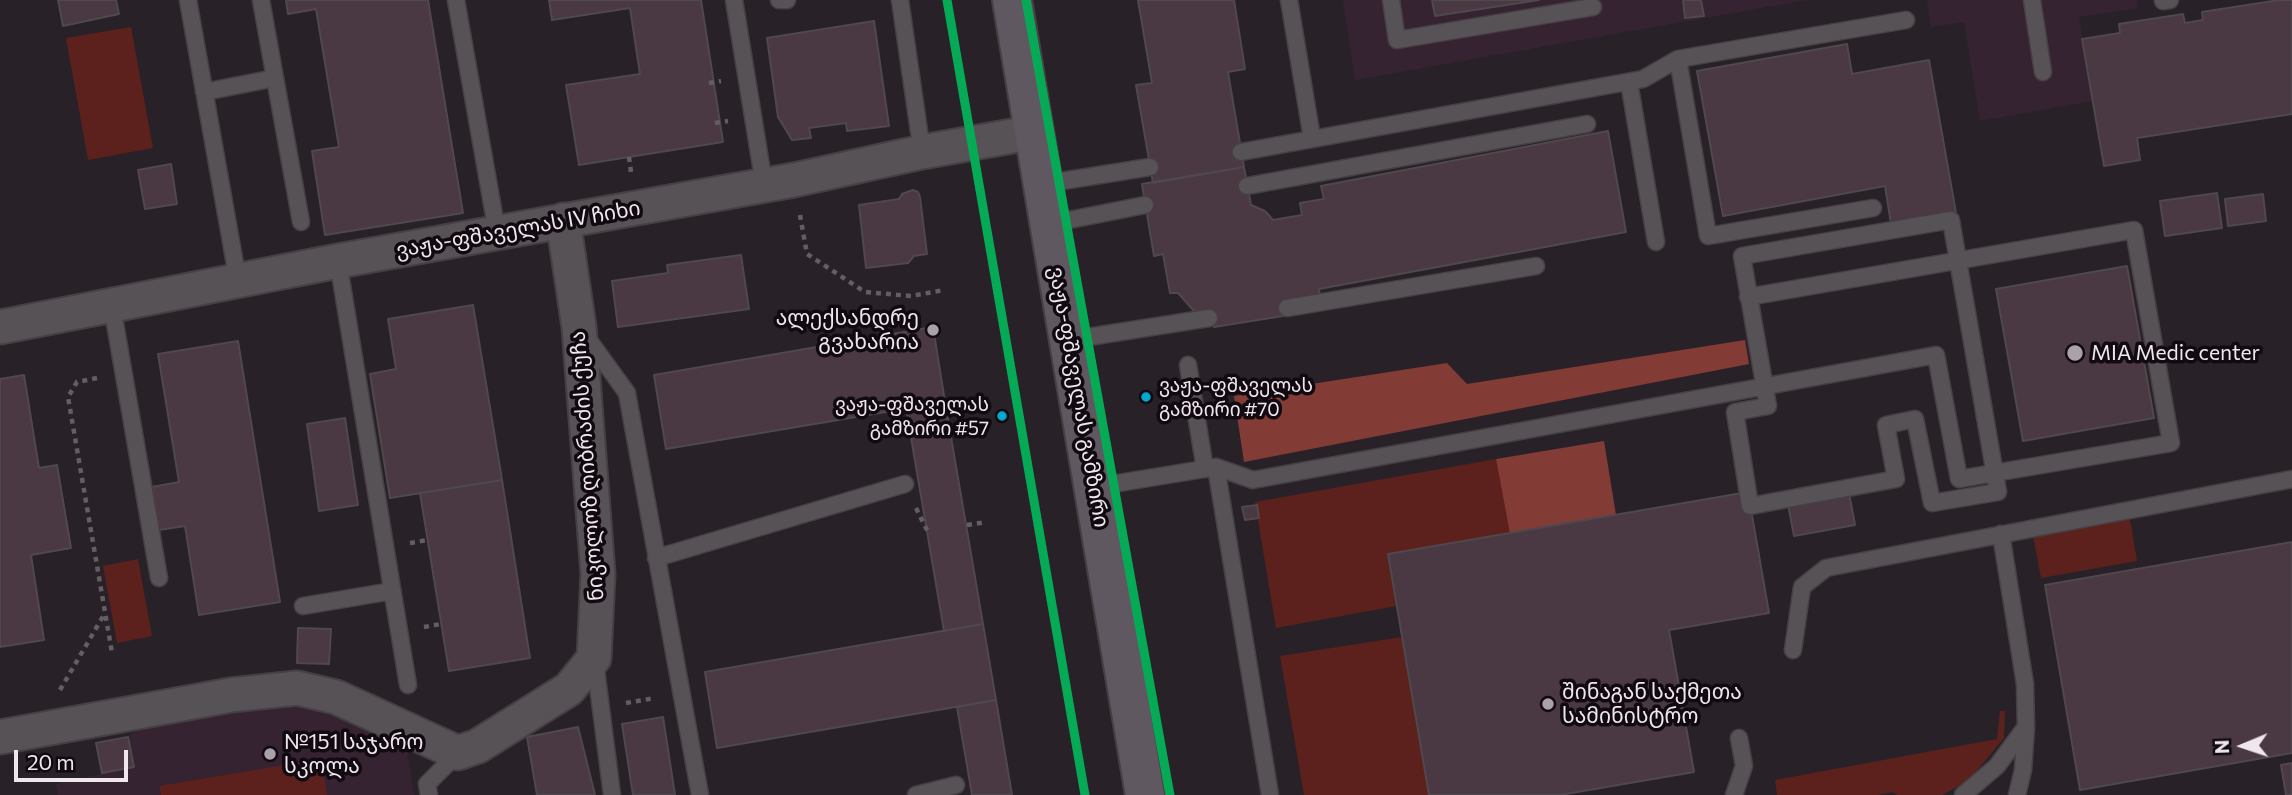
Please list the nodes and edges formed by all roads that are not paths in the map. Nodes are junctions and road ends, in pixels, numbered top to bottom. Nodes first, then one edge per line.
1 (188, 0) edge
2 (261, 0) edge
3 (456, 0) edge
4 (734, 0) edge
5 (779, 0) edge
6 (787, 0) edge
7 (900, 0) edge
8 (1012, 0) edge
9 (1289, 0) edge
10 (1391, 0) edge
11 (2032, 0) edge
12 (1593, 7) dead end
13 (1906, 20) dead end
14 (1678, 59) junction
15 (2043, 72) dead end
16 (275, 78) junction
17 (1629, 82) junction
18 (204, 92) junction
19 (1587, 124) dead end
20 (1035, 132) junction
21 (1312, 138) junction
22 (922, 152) junction
23 (1241, 152) dead end
24 (1150, 167) dead end
25 (779, 182) junction
26 (1044, 184) junction
27 (1247, 186) dead end
28 (1145, 205) dead end
29 (1873, 208) dead end
30 (564, 220) junction
31 (301, 222) dead end
32 (1049, 224) junction
33 (497, 232) junction
34 (1656, 242) dead end
35 (1957, 260) junction
36 (338, 261) junction
37 (1536, 266) dead end
38 (238, 281) junction
39 (1748, 297) junction
40 (112, 306) junction
41 (1287, 308) dead end
42 (1209, 318) dead end
43 (0, 327) edge
44 (579, 327) junction
45 (1069, 340) junction
46 (1188, 365) dead end
47 (1765, 387) junction
48 (1211, 468) junction
49 (1994, 473) junction
50 (2292, 479) edge
51 (905, 484) dead end
52 (1094, 487) junction
53 (2001, 534) junction
54 (656, 558) junction
55 (159, 578) dead end
56 (392, 591) junction
57 (303, 606) dead end
58 (1793, 650) dead end
59 (594, 657) junction
60 (408, 685) dead end
61 (2026, 727) junction
62 (0, 737) edge
63 (1739, 738) dead end
64 (458, 753) junction
65 (956, 785) dead end
66 (429, 795) edge
67 (612, 795) edge
68 (700, 795) edge
69 (916, 795) edge
70 (1145, 795) edge
71 (1270, 795) edge
72 (1734, 795) edge
73 (1963, 795) edge
74 (2017, 795) edge

1 - 18 lane
2 - 16 lane
3 - 33 lane
4 - 25 lane
5 - 6 lane
7 - 22 lane
8 - 20 main road, ვაჟა-ფშაველას გამზირი
9 - 21 lane
10 - 12 lane
11 - 15 lane
13 - 14 lane
14 - 17 lane
14 - 29 lane
16 - 18 lane
16 - 31 lane
17 - 21 lane
17 - 34 lane
18 - 38 lane
19 - 27 lane
20 - 22 street, ვაჟა-ფშაველას IV ჩიხი
20 - 26 main road, ვაჟა-ფშაველას გამზირი
21 - 23 lane
22 - 25 street, ვაჟა-ფშაველას IV ჩიხი
24 - 26 lane
25 - 30 street, ვაჟა-ფშაველას IV ჩიხი
26 - 32 main road, ვაჟა-ფშაველას გამზირი
28 - 32 lane
30 - 33 street, ვაჟა-ფშაველას IV ჩიხი
30 - 44 street, ნიკოლოზ ღიბრაძის ქუჩა
32 - 45 main road, ვაჟა-ფშაველას გამზირი
33 - 36 street, ვაჟა-ფშაველას IV ჩიხი
35 - 39 lane
35 - 39 lane
35 - 49 lane
35 - 49 lane
36 - 38 street, ვაჟა-ფშაველას IV ჩიხი
36 - 56 lane
37 - 41 lane
38 - 40 street, ვაჟა-ფშაველას IV ჩიხი
39 - 47 lane
40 - 43 street, ვაჟა-ფშაველას IV ჩიხი
40 - 55 lane
42 - 45 lane
44 - 54 lane
44 - 59 street, ნიკოლოზ ღიბრაძის ქუჩა
45 - 52 main road, ვაჟა-ფშაველას გამზირი
46 - 48 lane
47 - 48 lane
47 - 49 lane
47 - 49 lane
48 - 52 lane
48 - 71 lane
50 - 53 lane
51 - 54 lane
52 - 70 main road, ვაჟა-ფშაველას გამზირი
53 - 58 lane
53 - 61 lane
54 - 68 lane
56 - 57 lane
56 - 60 lane
59 - 64 street
59 - 67 lane, ნიკოლოზ ღიბრაძის ქუჩა
61 - 73 lane
61 - 74 lane
62 - 64 street
63 - 72 lane
64 - 66 lane
65 - 69 lane

